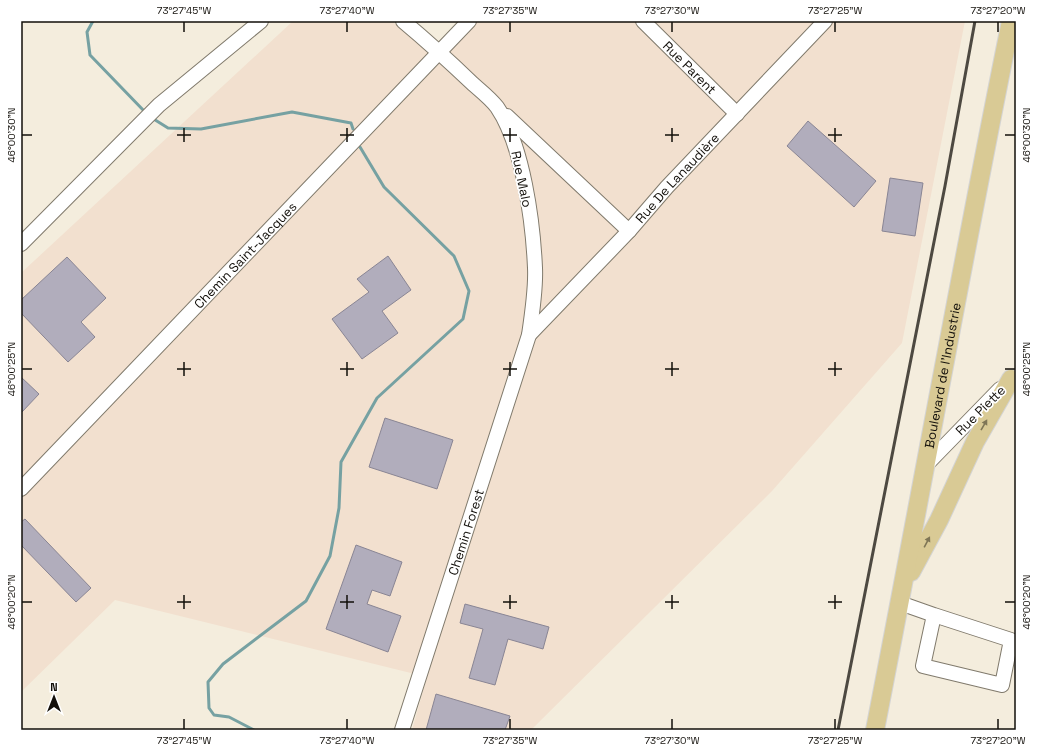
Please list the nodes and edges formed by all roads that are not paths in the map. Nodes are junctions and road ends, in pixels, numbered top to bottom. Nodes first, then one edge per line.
1 (261, 21) edge
2 (403, 21) edge
3 (468, 21) edge
4 (643, 21) edge
5 (825, 21) edge
6 (1011, 32) edge
7 (439, 52) junction
8 (496, 106) junction
9 (737, 114) junction
10 (629, 231) junction
11 (21, 244) edge
12 (529, 335) junction
13 (1014, 376) edge
14 (926, 464) junction
15 (21, 489) edge
16 (901, 596) junction
17 (934, 616) junction
18 (402, 730) edge
19 (875, 730) edge

1 - 11 street
2 - 7 street, Rue Malo
3 - 7 street, Chemin Saint-Jacques
4 - 9 street, Rue Parent
5 - 9 street, Rue De Lanaudière
6 - 14 main road, Boulevard de l'Industrie
7 - 8 street, Rue Malo
7 - 15 street, Chemin Saint-Jacques
8 - 10 street
8 - 12 street, Rue Malo
9 - 10 street, Rue De Lanaudière
10 - 12 street, Rue De Lanaudière
12 - 18 street, Chemin Forest
13 - 14 street, Rue Piette
16 -> 13 main road
14 - 16 main road, Boulevard de l'Industrie
16 - 17 street
16 - 19 main road, Boulevard de l'Industrie
17 - 17 street

